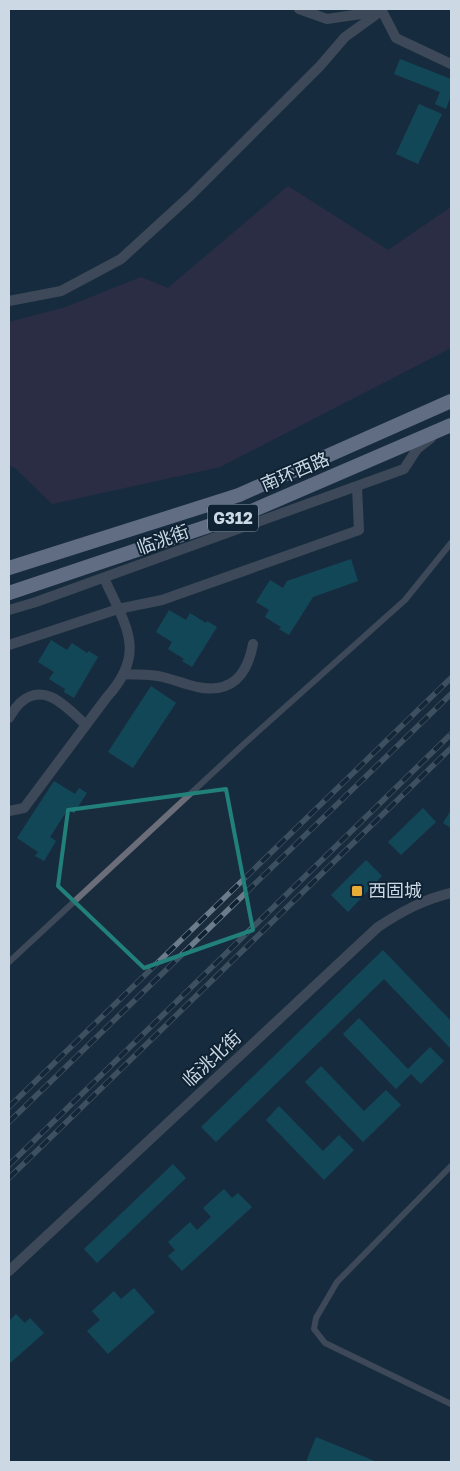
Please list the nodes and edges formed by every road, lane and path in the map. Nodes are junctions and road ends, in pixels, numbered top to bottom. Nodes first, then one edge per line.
1 (299, 9) edge
2 (381, 10) edge
3 (451, 64) edge
4 (9, 301) edge
5 (451, 401) edge
6 (451, 424) edge
7 (357, 486) junction
8 (451, 543) edge
9 (9, 568) edge
10 (104, 578) junction
11 (9, 593) edge
12 (118, 609) junction
13 (9, 610) edge
14 (253, 644) dead end
15 (9, 645) edge
16 (124, 674) junction
17 (9, 718) edge
18 (86, 725) junction
19 (9, 811) edge
20 (451, 894) edge
21 (9, 962) edge
22 (451, 1166) edge
23 (9, 1271) edge
24 (451, 1404) edge

1 - 2 street
2 - 3 street
2 - 4 street
5 - 9 highway, 南环西路 / G312
6 - 7 street, 临洮街
6 - 11 highway, 南环西路 / G312, bridge
7 - 10 street, 临洮街
7 - 12 street
8 - 21 lane
10 - 12 street
10 - 13 street, 临洮街
12 - 15 street
12 - 16 street
14 - 16 street
16 - 18 street
17 - 18 street
18 - 19 street
20 - 23 street, 临洮北街
22 - 24 lane

